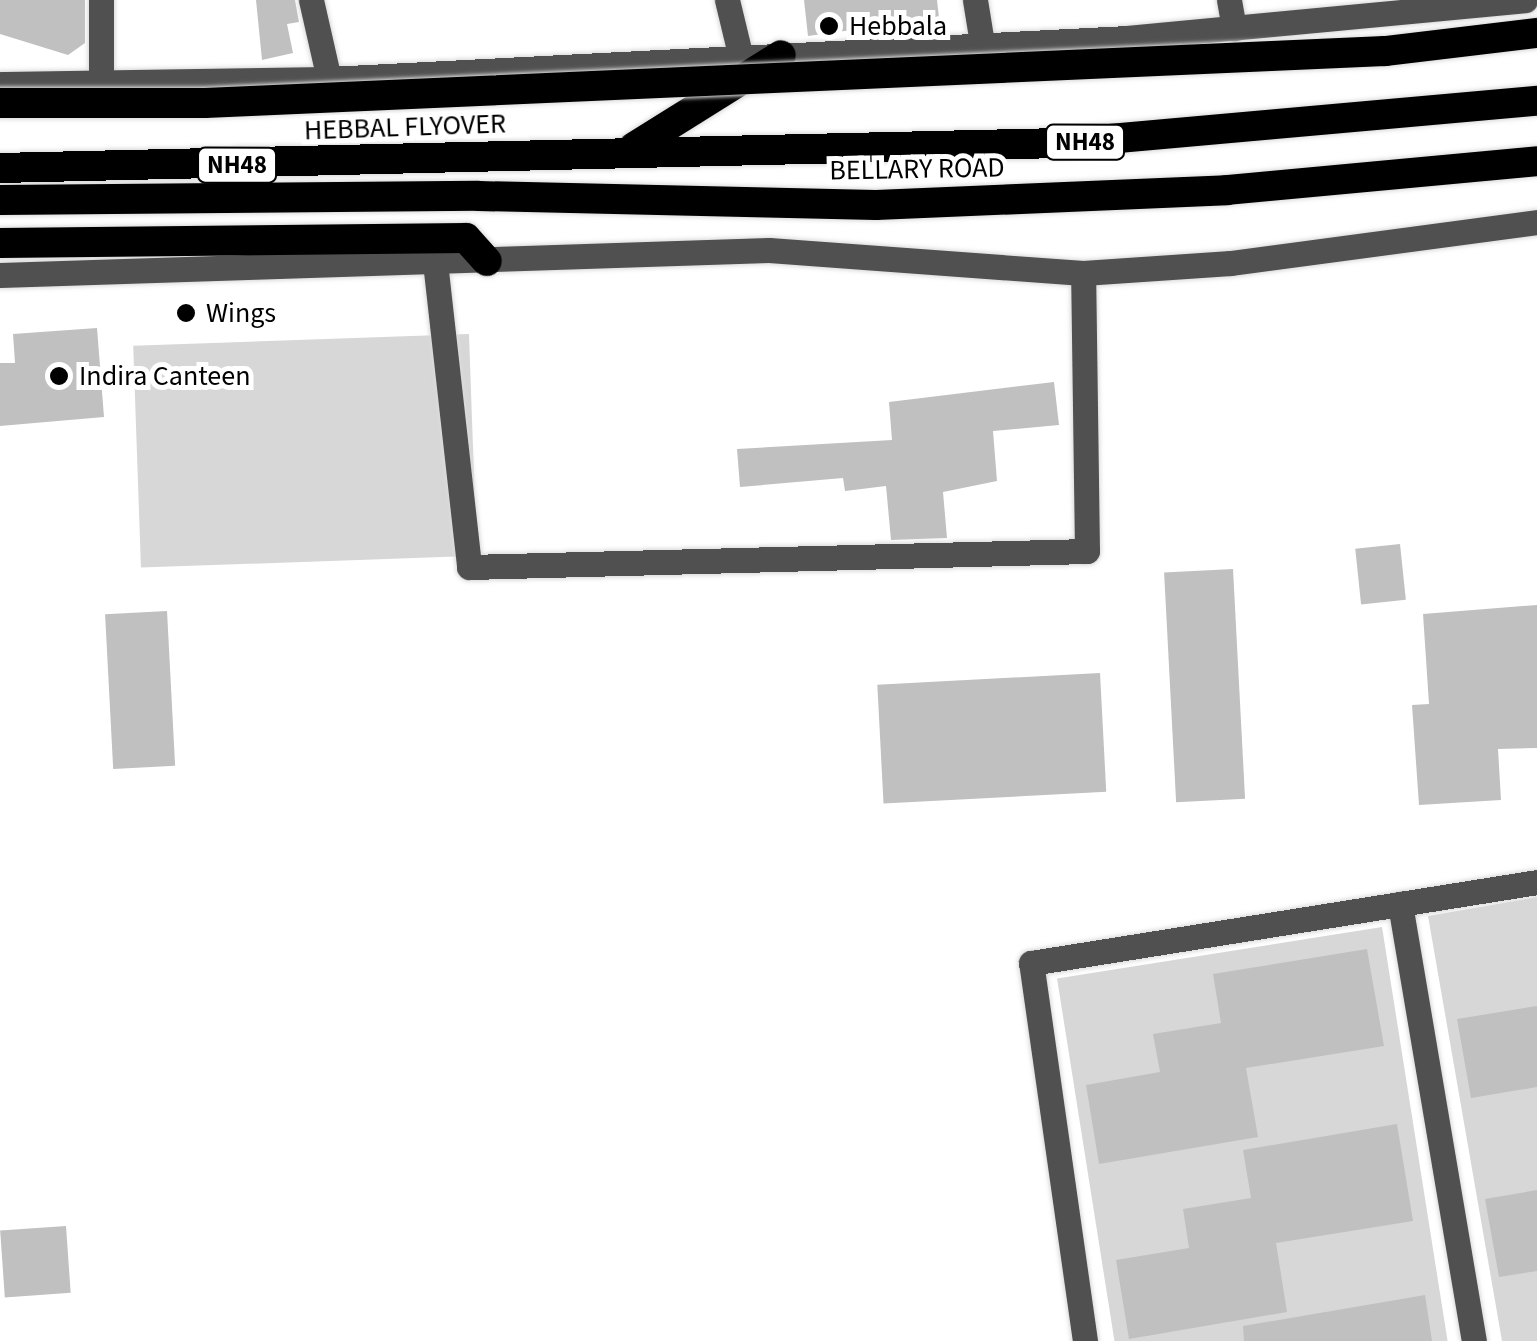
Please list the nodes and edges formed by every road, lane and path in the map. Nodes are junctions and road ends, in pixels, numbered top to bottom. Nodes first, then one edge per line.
1 (101, 0) edge
2 (311, 0) edge
3 (727, 0) edge
4 (975, 0) edge
5 (1230, 0) edge
6 (1525, 0) edge
7 (1234, 29) junction
8 (1537, 33) edge
9 (982, 43) junction
10 (782, 55) junction
11 (741, 58) junction
12 (329, 79) junction
13 (0, 84) edge
14 (101, 84) junction
15 (1537, 101) edge
16 (0, 103) edge
17 (631, 149) junction
18 (1537, 161) edge
19 (0, 168) edge
20 (0, 200) edge
21 (1537, 222) edge
22 (0, 243) edge
23 (487, 261) junction
24 (435, 262) junction
25 (1082, 272) junction
26 (0, 275) edge
27 (1537, 882) edge
28 (1400, 904) junction
29 (1085, 1341) edge
30 (1474, 1341) edge

1 - 14 street
2 - 12 street
3 - 11 street
4 - 9 street
5 - 7 street
6 - 7 street
7 - 9 street
8 - 16 highway, bridge
9 - 10 street
10 - 11 street
10 - 17 highway
11 - 12 street
12 - 14 street
13 - 14 street
15 - 17 highway, BELLARY ROAD / NH48
17 - 19 highway, HEBBAL FLYOVER / NH48
18 - 20 highway, BELLARY ROAD / NH48
21 - 25 street
22 - 23 highway
23 - 24 street
23 - 25 street
24 - 25 street
24 - 26 street
27 - 28 street
28 - 29 street
28 - 30 street

